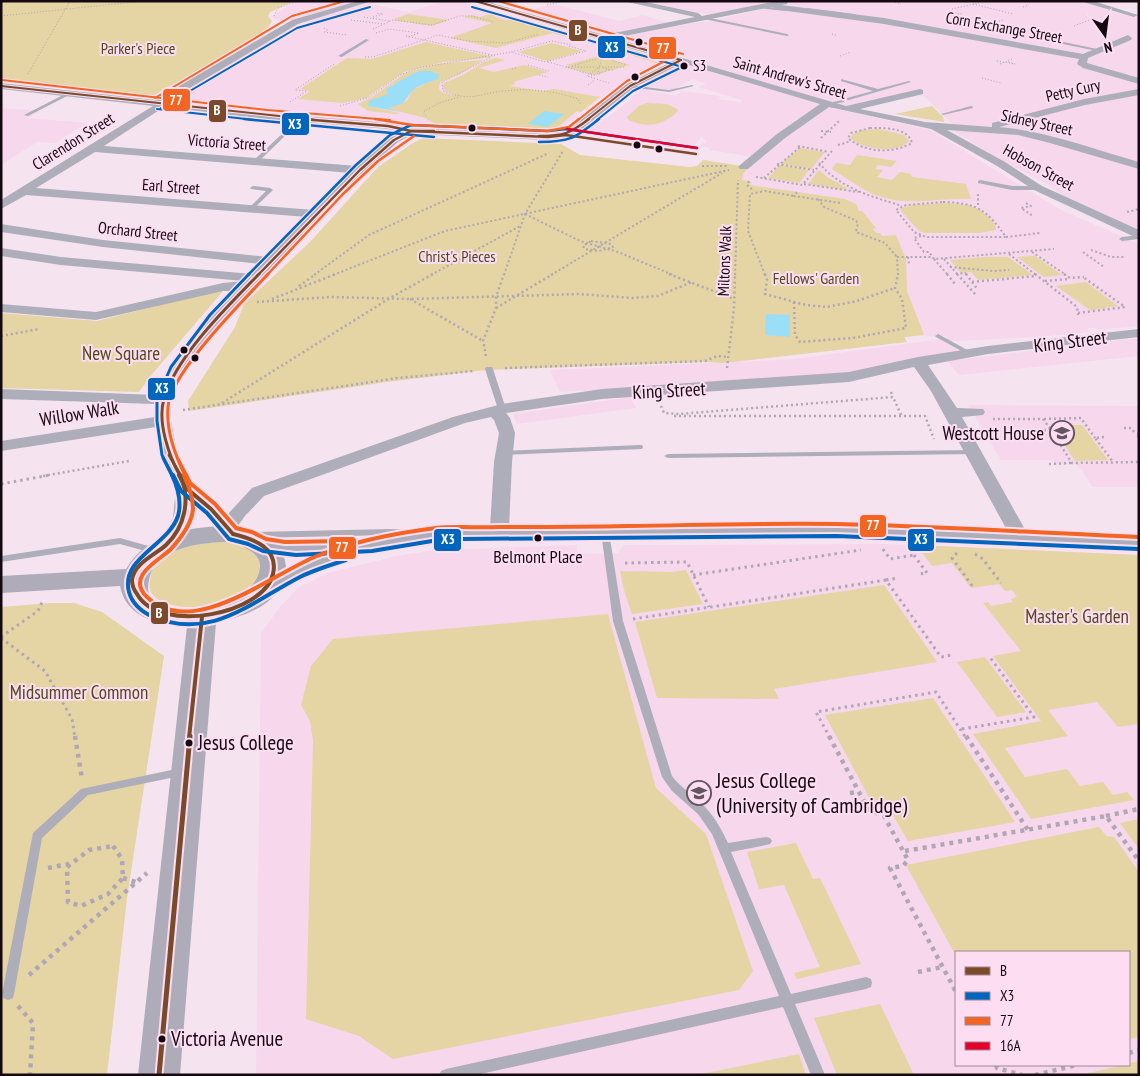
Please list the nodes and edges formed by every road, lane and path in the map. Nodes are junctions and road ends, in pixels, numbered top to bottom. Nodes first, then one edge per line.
1 (70, 1) edge
2 (144, 1) edge
3 (298, 1) edge
4 (368, 1) edge
5 (474, 1) edge
6 (627, 1) edge
7 (898, 1) edge
8 (1084, 1) edge
9 (894, 2) edge
10 (979, 2) dead end
11 (973, 4) junction
12 (787, 5) edge
13 (1031, 5) dead end
14 (1023, 6) dead end
15 (759, 7) junction
16 (278, 8) dead end
17 (66, 9) junction
18 (952, 9) dead end
19 (963, 14) dead end
20 (1013, 14) dead end
21 (959, 15) dead end
22 (1134, 15) dead end
23 (1, 16) edge
24 (354, 16) dead end
25 (362, 17) dead end
26 (706, 17) junction
27 (858, 17) junction
28 (482, 18) dead end
29 (1088, 18) dead end
30 (971, 19) dead end
31 (1092, 19) dead end
32 (976, 20) dead end
33 (1004, 20) dead end
34 (390, 22) junction
35 (993, 22) dead end
36 (385, 24) junction
37 (318, 28) dead end
38 (369, 31) dead end
39 (373, 34) dead end
40 (539, 34) dead end
41 (351, 35) dead end
42 (454, 35) dead end
43 (787, 35) dead end
44 (449, 37) junction
45 (1035, 37) dead end
46 (605, 38) junction
47 (366, 40) dead end
48 (427, 40) junction
49 (1139, 41) edge
50 (1097, 50) junction
51 (850, 51) dead end
52 (512, 52) junction
53 (340, 56) dead end
54 (358, 56) dead end
55 (839, 56) dead end
56 (499, 57) junction
57 (602, 57) junction
58 (1084, 57) junction
59 (490, 58) junction
60 (681, 60) junction
61 (997, 61) dead end
62 (546, 62) junction
63 (1004, 63) junction
64 (334, 64) dead end
65 (540, 64) dead end
66 (1000, 64) dead end
67 (528, 65) dead end
68 (566, 67) junction
69 (598, 67) junction
70 (620, 67) junction
71 (516, 68) dead end
72 (512, 70) dead end
73 (610, 70) junction
74 (613, 70) dead end
75 (549, 72) dead end
76 (539, 74) dead end
77 (599, 74) junction
78 (590, 75) junction
79 (546, 78) dead end
80 (24, 79) dead end
81 (595, 80) dead end
82 (843, 80) dead end
83 (1137, 80) edge
84 (609, 82) dead end
85 (908, 82) dead end
86 (1001, 83) dead end
87 (588, 84) dead end
88 (998, 84) dead end
89 (1, 86) edge
90 (630, 86) junction
91 (692, 86) dead end
92 (878, 91) junction
93 (920, 92) dead end
94 (1139, 92) edge
95 (67, 95) junction
96 (158, 103) junction
97 (846, 103) junction
98 (828, 104) junction
99 (340, 106) dead end
100 (580, 106) dead end
101 (971, 107) dead end
102 (944, 114) dead end
103 (26, 115) dead end
104 (266, 116) junction
105 (925, 125) junction
106 (985, 128) junction
107 (411, 131) junction
108 (821, 131) dead end
109 (831, 132) dead end
110 (284, 135) dead end
111 (566, 135) junction
112 (824, 135) dead end
113 (821, 138) dead end
114 (851, 141) junction
115 (838, 145) dead end
116 (91, 148) junction
117 (559, 148) dead end
118 (552, 152) dead end
119 (696, 154) dead end
120 (256, 161) junction
121 (820, 163) junction
122 (777, 164) junction
123 (698, 166) dead end
124 (1139, 166) edge
125 (744, 167) junction
126 (360, 170) junction
127 (814, 170) junction
128 (725, 171) junction
129 (764, 178) junction
130 (980, 182) dead end
131 (802, 185) junction
132 (253, 188) dead end
133 (1038, 188) junction
134 (23, 191) junction
135 (754, 191) junction
136 (796, 192) dead end
137 (859, 192) junction
138 (794, 196) junction
139 (818, 199) junction
140 (841, 202) dead end
141 (1020, 204) dead end
142 (1, 205) edge
143 (902, 206) junction
144 (1023, 207) dead end
145 (251, 209) junction
146 (316, 214) junction
147 (525, 214) junction
148 (520, 226) junction
149 (1, 228) edge
150 (1040, 233) dead end
151 (922, 236) junction
152 (1139, 236) edge
153 (1006, 237) junction
154 (1122, 239) dead end
155 (604, 242) junction
156 (587, 243) junction
157 (598, 246) junction
158 (1054, 249) dead end
159 (608, 250) junction
160 (1091, 250) dead end
161 (590, 251) junction
162 (1032, 251) junction
163 (1, 252) edge
164 (1083, 252) dead end
165 (1008, 254) junction
166 (897, 257) junction
167 (908, 257) junction
168 (1124, 257) dead end
169 (943, 258) junction
170 (934, 260) junction
171 (272, 261) junction
172 (909, 264) dead end
173 (950, 267) junction
174 (1104, 267) dead end
175 (1009, 270) dead end
176 (955, 274) junction
177 (1037, 276) junction
178 (1070, 278) junction
179 (1044, 281) junction
180 (251, 282) junction
181 (692, 282) junction
182 (972, 282) junction
183 (955, 284) dead end
184 (895, 288) junction
185 (295, 289) junction
186 (978, 290) dead end
187 (976, 295) dead end
188 (496, 297) junction
189 (513, 297) junction
190 (390, 298) junction
191 (410, 298) junction
192 (734, 299) junction
193 (794, 302) junction
194 (1, 308) edge
195 (496, 308) junction
196 (40, 328) dead end
197 (44, 329) dead end
198 (35, 330) junction
199 (1139, 333) edge
200 (1, 336) edge
201 (938, 336) dead end
202 (969, 353) junction
203 (918, 362) junction
204 (488, 369) junction
205 (656, 390) junction
206 (891, 392) dead end
207 (1, 394) edge
208 (893, 397) junction
209 (221, 404) junction
210 (751, 406) junction
211 (498, 410) junction
212 (162, 411) junction
213 (706, 411) junction
214 (977, 412) dead end
215 (756, 415) junction
216 (674, 416) dead end
217 (707, 416) junction
218 (902, 416) junction
219 (953, 416) junction
220 (1043, 419) junction
221 (1124, 428) dead end
222 (1051, 430) junction
223 (1034, 431) dead end
224 (1138, 435) edge
225 (1104, 437) dead end
226 (1095, 438) junction
227 (936, 443) dead end
228 (1, 446) edge
229 (639, 446) dead end
230 (972, 452) junction
231 (504, 453) junction
232 (668, 456) dead end
233 (129, 461) dead end
234 (1113, 462) junction
235 (1139, 462) edge
236 (1072, 463) junction
237 (1049, 464) dead end
238 (1, 484) edge
239 (185, 487) junction
240 (605, 532) junction
241 (499, 533) junction
242 (437, 534) junction
243 (241, 536) junction
244 (1021, 538) junction
245 (1139, 543) edge
246 (372, 545) junction
247 (881, 547) dead end
248 (161, 548) junction
249 (910, 550) dead end
250 (858, 551) dead end
251 (964, 552) dead end
252 (972, 553) dead end
253 (914, 555) junction
254 (1, 560) edge
255 (609, 563) junction
256 (693, 574) junction
257 (918, 574) dead end
258 (134, 577) junction
259 (898, 578) dead end
260 (886, 580) junction
261 (49, 582) junction
262 (1001, 583) dead end
263 (1, 585) edge
264 (973, 587) dead end
265 (260, 593) junction
266 (709, 607) junction
267 (202, 617) junction
268 (618, 621) junction
269 (1, 638) edge
270 (952, 655) dead end
271 (989, 656) dead end
272 (962, 729) junction
273 (186, 771) junction
274 (84, 792) junction
275 (858, 792) junction
276 (850, 793) dead end
277 (1139, 809) edge
278 (1106, 816) junction
279 (1028, 830) junction
280 (766, 841) dead end
281 (179, 847) junction
282 (725, 848) junction
283 (905, 851) junction
284 (1139, 861) edge
285 (72, 864) junction
286 (30, 869) junction
287 (123, 878) junction
288 (136, 882) junction
289 (942, 967) junction
290 (918, 972) dead end
291 (866, 983) dead end
292 (955, 990) edge
293 (8, 994) junction
294 (788, 1001) junction
295 (997, 1066) edge
296 (1073, 1066) edge
297 (30, 1075) edge
298 (159, 1075) edge
299 (446, 1075) edge
300 (818, 1075) edge
301 (1022, 1075) edge
302 (1035, 1075) edge

1 - 17 path
2 - 17 path
3 - 16 path
4 - 96 street
5 - 46 street, Saint Andrew's Street
6 - 26 street
7 - 9 path
8 - 22 street
10 - 11 path
11 - 18 path
11 - 20 path
12 - 15 street, Corn Exchange Street
12 - 27 street, Corn Exchange Street
13 - 14 path
15 - 26 street
15 - 27 lane
17 - 23 path
17 - 80 path
19 - 21 path
24 - 36 path
25 - 34 path
26 - 43 lane
26 - 46 street
27 - 58 street, Corn Exchange Street
28 - 34 path
29 - 31 path
30 - 32 path
33 - 35 path
34 - 36 path
36 - 38 path
37 - 41 path
39 - 48 path
40 - 44 path
42 - 44 path
44 - 48 path
45 - 50 lane
46 - 60 street, Saint Andrew's Street
47 - 53 lane
48 - 54 path
48 - 56 path
49 - 50 street
50 - 58 street
51 - 55 path
52 - 56 path
52 - 62 path
52 - 62 path
56 - 59 path
57 - 68 path
57 - 69 path
57 - 70 path
58 - 83 street
59 - 99 path
59 - 100 path
60 - 90 street
60 - 98 street, Saint Andrew's Street
61 - 63 path
62 - 65 path
62 - 68 path
63 - 63 path
63 - 66 path
64 - 104 path
67 - 75 path
68 - 69 path
68 - 78 path
69 - 70 path
69 - 73 path
69 - 77 path
69 - 78 path
70 - 73 path
71 - 72 path
73 - 74 path
73 - 77 path
76 - 79 path
77 - 78 path
78 - 84 path
81 - 87 path
82 - 92 lane
85 - 92 lane
86 - 88 path
89 - 95 street
90 - 91 lane
90 - 111 street
92 - 97 lane
93 - 97 street
94 - 106 street, Petty Cury
95 - 96 street
95 - 103 lane
96 - 104 street
96 - 116 street, Clarendon Street
97 - 98 street, Saint Andrew's Street
97 - 105 street, Saint Andrew's Street
98 - 125 street
101 - 102 lane
104 - 107 street
105 - 106 street, Sidney Street
105 - 133 street, Hobson Street
106 - 124 street, Sidney Street
107 - 111 street
107 - 126 street
108 - 109 path
110 - 120 lane
111 - 119 lane
112 - 113 path
114 - 114 path
114 - 115 path
116 - 120 street, Victoria Street
116 - 134 street, Clarendon Street
117 - 147 path
118 - 185 path
120 - 126 street, Victoria Street
121 - 122 path
121 - 127 path
121 - 137 path
122 - 127 path
122 - 129 path
123 - 125 path
125 - 128 path
125 - 192 path, Miltons Walk
126 - 146 street
127 - 131 path
128 - 147 path
128 - 155 path
129 - 131 path
129 - 135 path
130 - 133 lane
131 - 137 path
132 - 145 lane
133 - 152 street, Hobson Street
134 - 142 street, Clarendon Street
134 - 145 street, Earl Street
135 - 138 path
135 - 193 path
136 - 138 path
137 - 143 path
138 - 139 path
139 - 140 path
139 - 166 path
141 - 144 path
143 - 151 path
143 - 153 path
145 - 146 street, Earl Street
146 - 171 street
147 - 148 path
147 - 156 path
147 - 185 path
148 - 188 path
148 - 190 path
149 - 171 street, Orchard Street
150 - 153 path
151 - 153 path
151 - 170 path
152 - 154 lane
155 - 156 path
155 - 157 path
155 - 159 path
156 - 157 path
156 - 161 path
157 - 159 path
157 - 161 path
158 - 162 path
159 - 161 path
159 - 181 path
160 - 168 path
161 - 189 path
162 - 165 path
162 - 178 path
163 - 180 street
164 - 174 path
165 - 169 path
165 - 177 path
166 - 167 path
166 - 184 path
167 - 170 path
167 - 172 path
169 - 170 path
169 - 173 path
170 - 183 path
171 - 180 street
173 - 175 path
173 - 176 path
176 - 182 path
176 - 187 path
177 - 179 path
177 - 182 path
178 - 179 path
178 - 179 path
180 - 194 street
180 - 212 street
181 - 189 path
181 - 192 path
182 - 186 path
184 - 193 path
184 - 193 path
185 - 190 path
188 - 189 path
188 - 191 path
188 - 195 path
189 - 195 path
190 - 191 path
190 - 209 path
191 - 195 path
192 - 204 path, Miltons Walk
196 - 198 path
197 - 198 path
198 - 200 path
199 - 202 street, King Street
201 - 202 lane
202 - 203 street, King Street
203 - 205 street, King Street
203 - 219 street
204 - 209 path
204 - 211 lane
205 - 211 street, King Street
205 - 213 path
206 - 208 path
207 - 212 street
208 - 210 path
208 - 218 path
209 - 212 path
210 - 213 path
210 - 215 path
211 - 231 street
211 - 243 street, King Street
212 - 228 street, Willow Walk
212 - 239 street
213 - 217 path
214 - 219 street
215 - 217 path
215 - 218 path
216 - 217 path
218 - 227 path
219 - 220 path
219 - 230 street
220 - 222 path
220 - 226 path
221 - 224 path
222 - 223 path
222 - 236 path
225 - 226 path
226 - 234 path
229 - 231 lane
230 - 232 lane
230 - 244 street
231 - 241 street
233 - 238 path
234 - 235 path
234 - 236 path
236 - 237 path
239 - 243 street
239 - 248 street
240 - 241 street
240 - 244 street
240 - 255 lane
241 - 242 street
242 - 243 lane
242 - 246 street
243 - 246 street
243 - 248 street
243 - 265 street
244 - 245 street
246 - 265 street
247 - 253 path
248 - 254 lane
248 - 258 street
249 - 253 path
250 - 256 path
251 - 264 path
252 - 262 path
253 - 257 path
255 - 256 path
255 - 268 lane
256 - 266 path
258 - 261 street
258 - 267 street
259 - 260 path
260 - 266 path
260 - 270 path
261 - 263 street
261 - 269 path
265 - 267 street
266 - 268 path
267 - 273 street
268 - 282 lane
269 - 274 path
271 - 272 path
272 - 275 path
272 - 279 path
273 - 274 lane
273 - 281 street
274 - 286 lane
275 - 276 path
275 - 283 path
277 - 278 path
278 - 279 path
278 - 284 path
279 - 283 path
280 - 282 lane
281 - 288 path
281 - 298 street
282 - 294 lane
283 - 289 path
285 - 286 path
285 - 287 path
285 - 287 path
286 - 293 lane
287 - 288 path
288 - 293 path
289 - 290 path
289 - 292 path
291 - 294 lane
293 - 297 path
294 - 299 lane
294 - 300 lane
295 - 301 path
296 - 302 path

